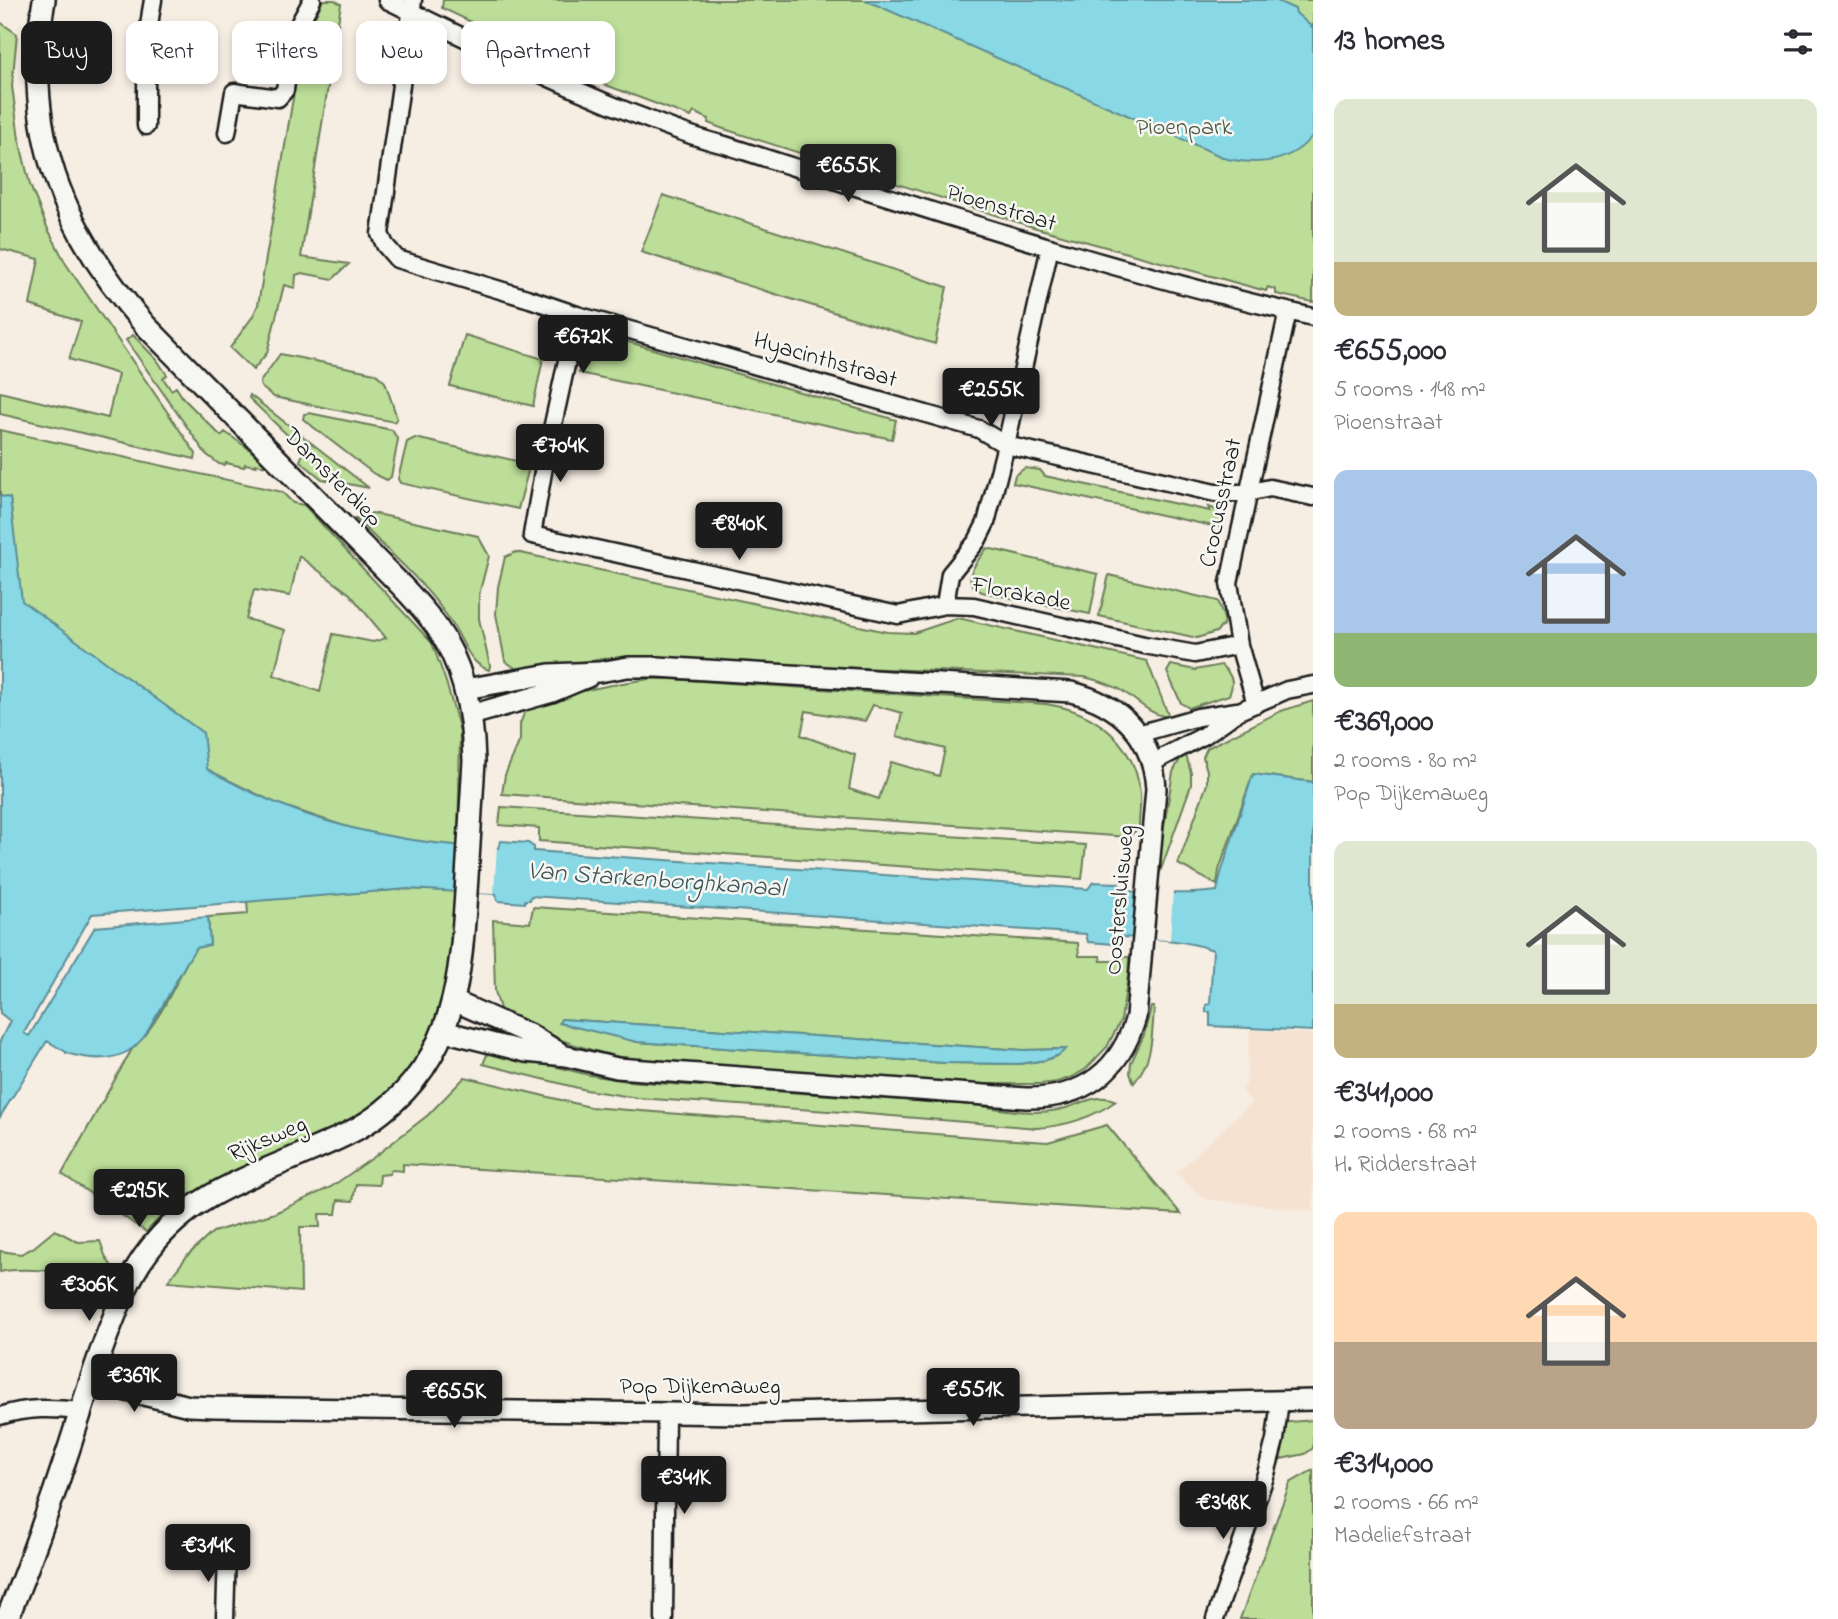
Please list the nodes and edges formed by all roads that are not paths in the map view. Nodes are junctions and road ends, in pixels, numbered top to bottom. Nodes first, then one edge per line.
1 (44, 0) edge
2 (153, 0) edge
3 (312, 0) edge
4 (387, 0) edge
5 (412, 6) edge
6 (146, 126) dead end
7 (226, 132) dead end
8 (1049, 247) junction
9 (1288, 311) junction
10 (578, 315) junction
11 (1313, 317) edge
12 (1006, 445) junction
13 (1247, 493) junction
14 (1313, 497) edge
15 (945, 605) junction
16 (1239, 645) junction
17 (599, 672) junction
18 (1313, 685) edge
19 (465, 688) junction
20 (1256, 704) junction
21 (1239, 711) junction
22 (471, 715) junction
23 (1138, 734) junction
24 (1152, 763) junction
25 (454, 1002) junction
26 (443, 1031) junction
27 (566, 1056) junction
28 (90, 1382) junction
29 (1280, 1400) junction
30 (1313, 1400) edge
31 (81, 1411) junction
32 (666, 1413) junction
33 (0, 1416) edge
34 (227, 1551) dead end
35 (6, 1619) edge
36 (225, 1619) edge
37 (664, 1619) edge
38 (1215, 1619) edge

1 - 19 main road, Damsterdiep
2 - 6 street
3 - 7 street
4 - 5 street, Pioenstraat
5 - 8 street, Pioenstraat
5 - 10 street, Hyacinthstraat
8 - 9 street, Pioenstraat
8 - 12 street
9 - 11 street, Pioenstraat
9 - 13 street, Crocusstraat
10 - 12 street, Hyacinthstraat
10 - 15 street, Florakade
12 - 13 street, Hyacinthstraat
12 - 15 street
13 - 14 street, Hyacinthstraat
13 - 16 street, Crocusstraat
15 - 16 street, Florakade
16 - 20 street, Crocusstraat
17 - 19 street, Oostersluisweg
17 - 22 street, Oostersluisweg
17 - 23 street, Oostersluisweg
18 - 20 street
19 - 22 main road, Damsterdiep
20 - 21 street
21 - 23 street
21 - 24 street
22 - 25 main road, Damsterdiep
23 - 24 street, Oostersluisweg
24 - 27 street, Oostersluisweg
25 - 26 main road, Damsterdiep
25 - 27 street, Oostersluisweg
26 - 27 street, Oostersluisweg
26 - 28 main road, Rijksweg
28 - 31 main road, Rijksweg
28 - 32 street, Pop Dijkemaweg
29 - 30 street, Pop Dijkemaweg
29 - 32 street, Pop Dijkemaweg
29 - 38 street
31 - 33 street
31 - 35 main road, Rijksweg
32 - 37 street
34 - 36 street

